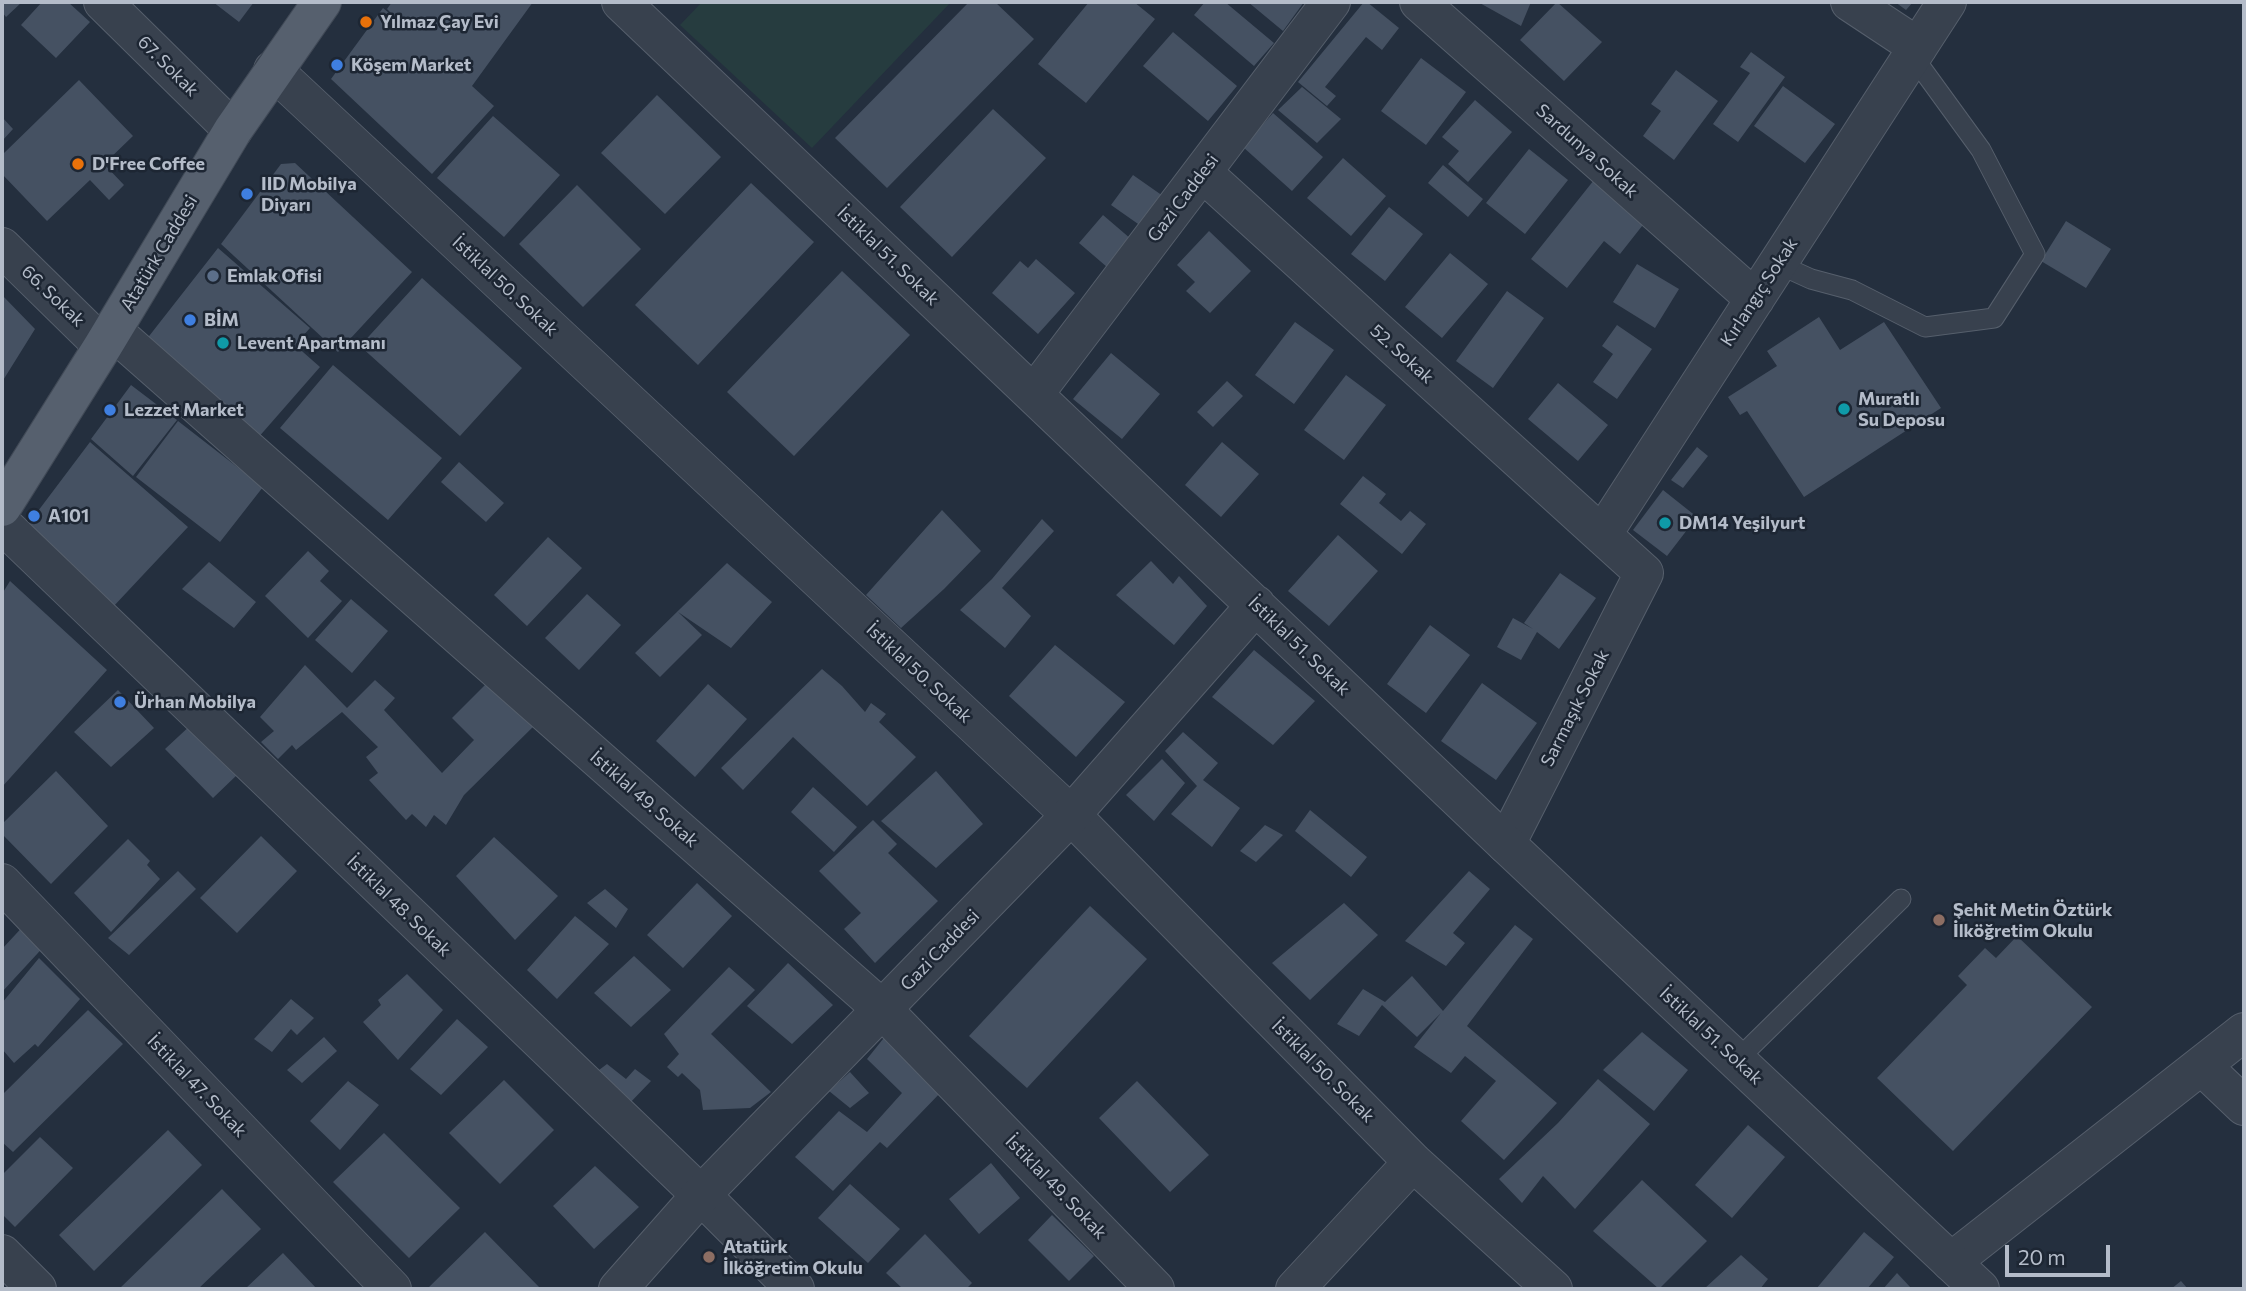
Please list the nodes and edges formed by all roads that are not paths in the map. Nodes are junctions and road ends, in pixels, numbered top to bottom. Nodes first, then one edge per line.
1 (103, 2) edge
2 (322, 2) edge
3 (621, 2) edge
4 (1331, 2) edge
5 (1419, 2) edge
6 (1850, 2) edge
7 (1947, 2) edge
8 (1914, 54) junction
9 (273, 70) junction
10 (233, 130) junction
11 (1203, 173) junction
12 (2, 247) edge
13 (1778, 264) junction
14 (1755, 299) junction
15 (108, 338) junction
16 (1034, 394) junction
17 (2, 507) edge
18 (2, 524) edge
19 (1602, 535) junction
20 (1256, 605) junction
21 (1071, 815) junction
22 (1506, 844) junction
23 (2, 883) edge
24 (1902, 899) dead end
25 (883, 1009) junction
26 (2244, 1032) edge
27 (1737, 1060) junction
28 (2202, 1066) junction
29 (2244, 1106) edge
30 (1413, 1163) junction
31 (701, 1195) junction
32 (2, 1254) edge
33 (1951, 1262) junction
34 (37, 1289) edge
35 (393, 1289) edge
36 (618, 1289) edge
37 (795, 1289) edge
38 (1155, 1289) edge
39 (1295, 1289) edge
40 (1553, 1289) edge
41 (1980, 1289) edge

1 - 10 street, 67. Sokak
2 - 9 main road, Atatürk Caddesi
3 - 16 street, İstiklal 51. Sokak
4 - 11 street, Gazi Caddesi
5 - 14 street, Sardunya Sokak
6 - 8 street
7 - 8 street, Kırlangıç Sokak
8 - 13 street, Kırlangıç Sokak
8 - 13 lane
9 - 10 main road, Atatürk Caddesi
9 - 21 street, İstiklal 50. Sokak
10 - 15 main road, Atatürk Caddesi
11 - 16 street, Gazi Caddesi
11 - 19 street, 52. Sokak
12 - 15 street, 66. Sokak
13 - 14 street, Kırlangıç Sokak
14 - 19 street, Kırlangıç Sokak
15 - 17 main road, Atatürk Caddesi
15 - 25 street, İstiklal 49. Sokak
16 - 20 street, İstiklal 51. Sokak
18 - 31 street, İstiklal 48. Sokak
19 - 22 street, Sarmaşık Sokak
20 - 21 street, Gazi Caddesi
20 - 22 street, İstiklal 51. Sokak
21 - 25 street, Gazi Caddesi
21 - 30 street, İstiklal 50. Sokak
22 - 27 street, İstiklal 51. Sokak
23 - 35 street, İstiklal 47. Sokak
24 - 27 lane
25 - 31 street, Gazi Caddesi
25 - 38 street, İstiklal 49. Sokak
26 - 28 street
27 - 33 street, İstiklal 51. Sokak
28 - 29 street
28 - 33 street
30 - 39 street
30 - 40 street, İstiklal 50. Sokak
31 - 36 street, Gazi Caddesi
31 - 37 street, İstiklal 48. Sokak
32 - 34 street
33 - 41 street, İstiklal 51. Sokak

